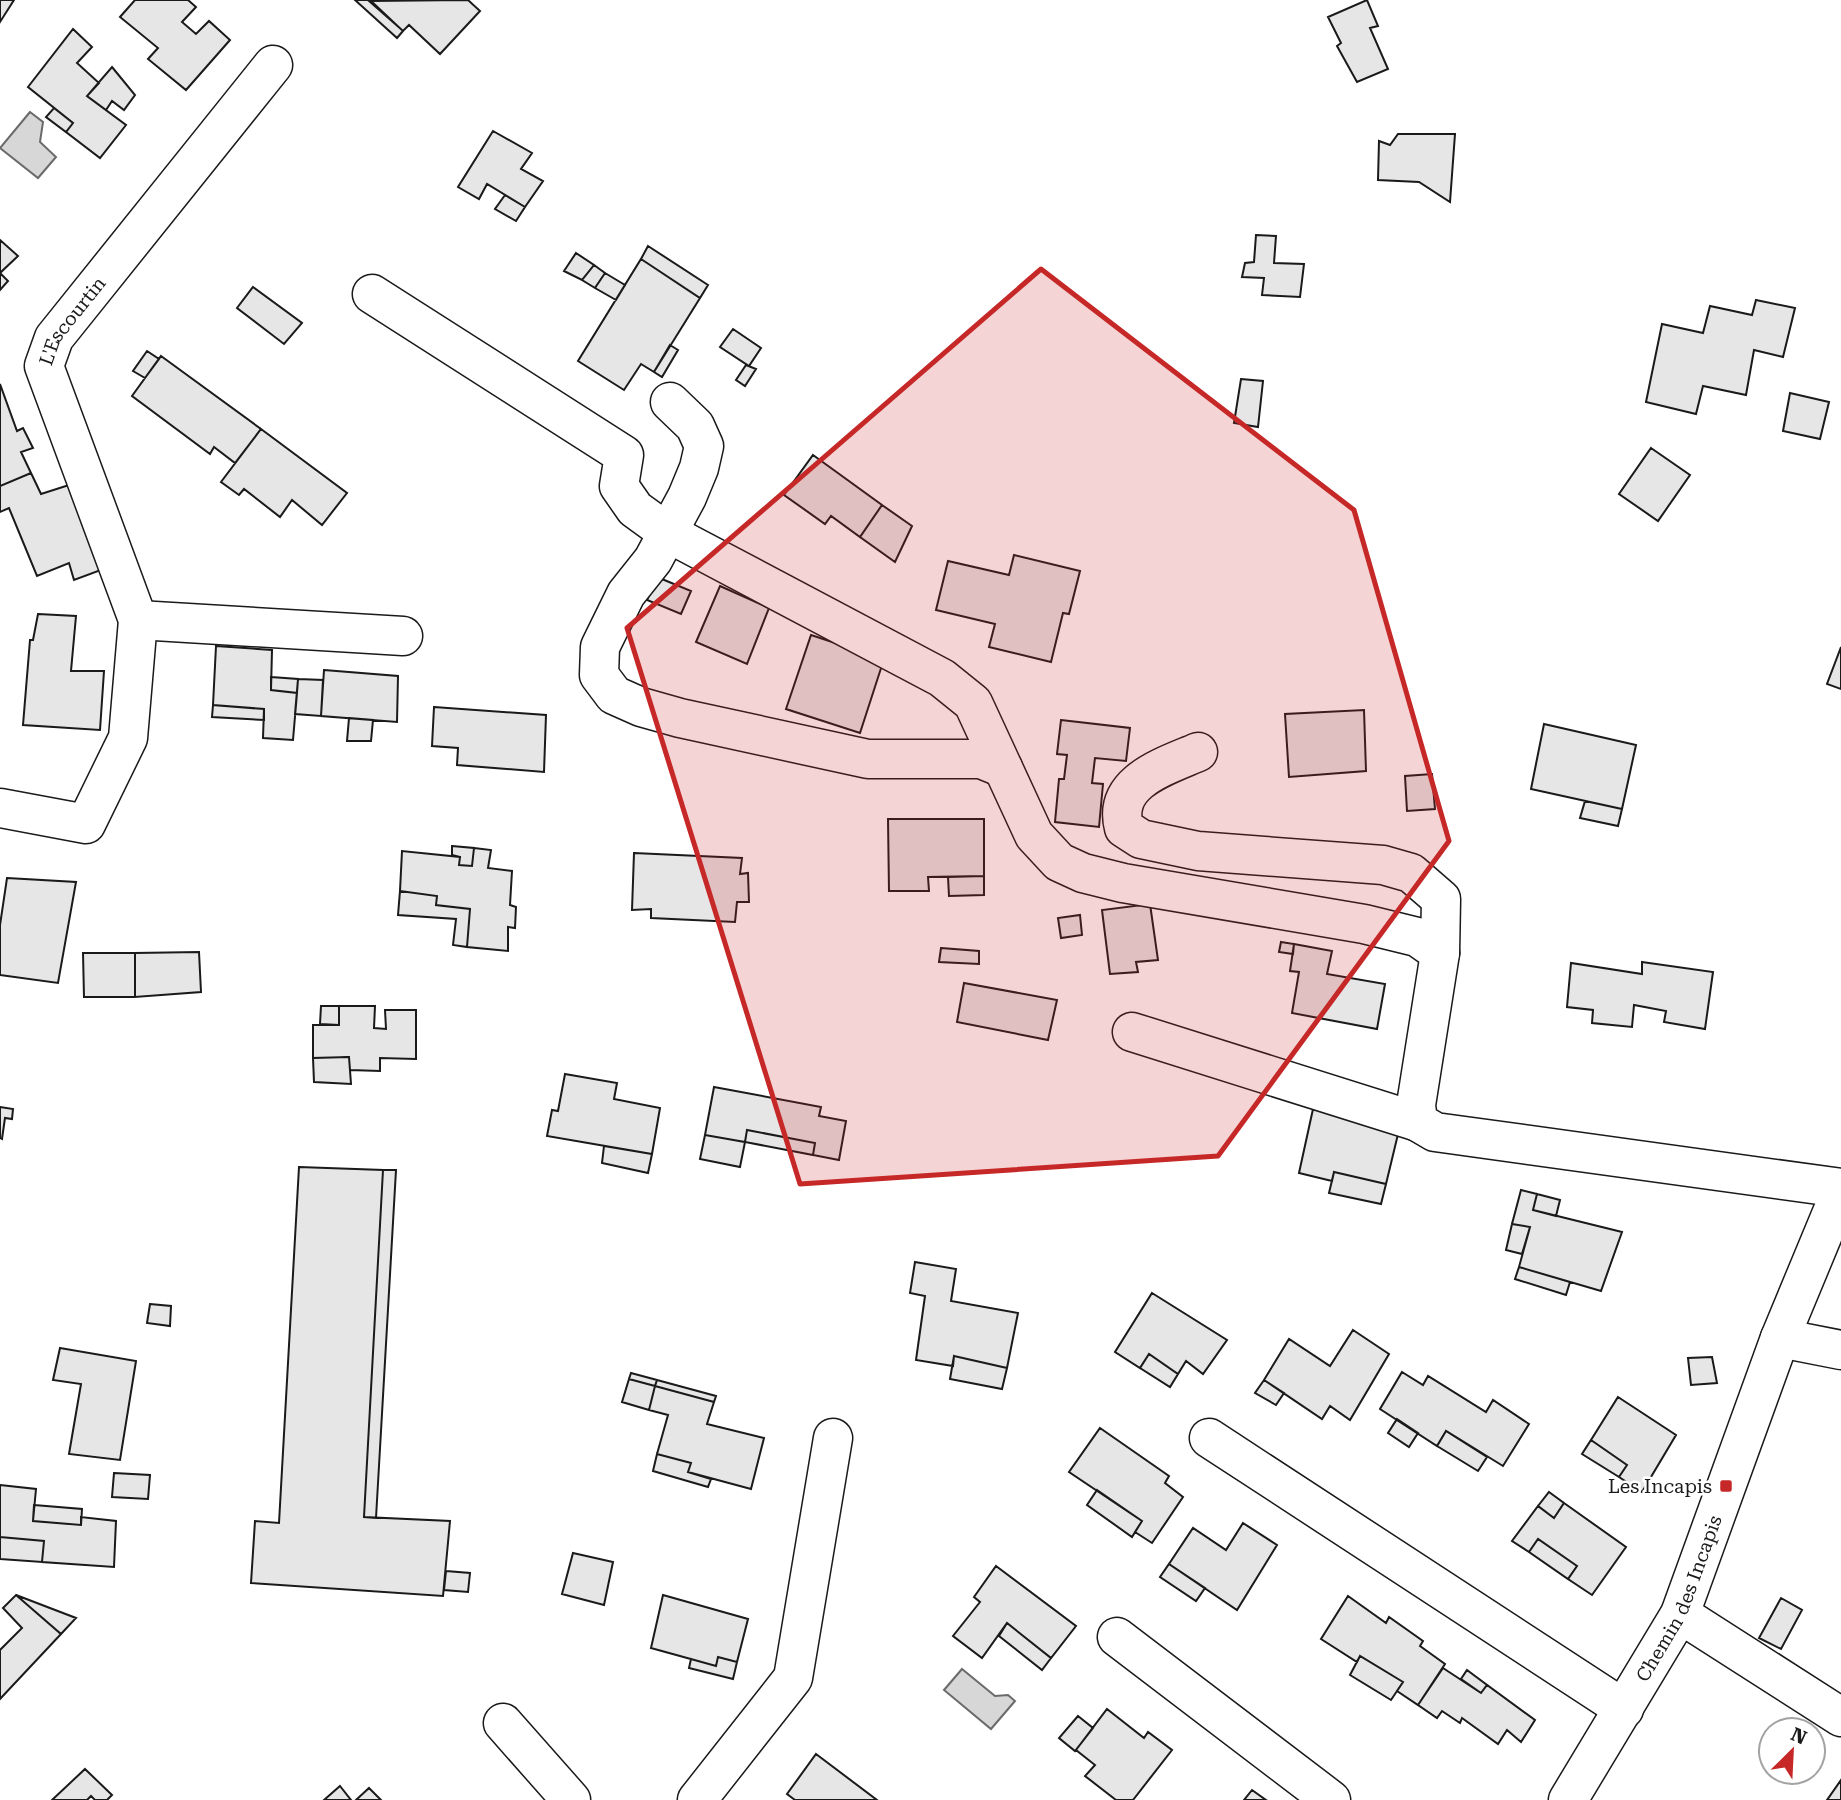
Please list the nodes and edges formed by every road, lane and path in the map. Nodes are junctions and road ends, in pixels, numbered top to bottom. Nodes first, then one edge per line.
1 (273, 65) dead end
2 (372, 294) dead end
3 (670, 402) dead end
4 (668, 533) junction
5 (138, 620) junction
6 (403, 636) dead end
7 (1198, 752) dead end
8 (1003, 768) junction
9 (0, 808) edge
10 (1440, 953) junction
11 (1132, 1032) dead end
12 (1418, 1122) junction
13 (1841, 1189) edge
14 (1780, 1338) junction
15 (1841, 1350) edge
16 (833, 1438) dead end
17 (1209, 1438) dead end
18 (1680, 1614) junction
19 (1117, 1637) dead end
20 (1624, 1709) junction
21 (1841, 1717) edge
22 (503, 1723) dead end
23 (571, 1800) edge
24 (697, 1800) edge
25 (1331, 1800) edge
26 (1568, 1800) edge

1 - 5 street, L'Escourtin
2 - 4 street
3 - 4 street
4 - 8 street
4 - 8 street
5 - 6 street
5 - 9 street, L'Escourtin
7 - 10 street
8 - 10 street
10 - 12 street
11 - 12 street
12 - 13 street
13 - 14 street, Chemin des Incapis
14 - 15 street
14 - 18 street, Chemin des Incapis
16 - 24 street
17 - 20 street
18 - 20 street, Chemin des Incapis
18 - 21 street
19 - 25 street
20 - 26 street, Chemin des Incapis
22 - 23 street

